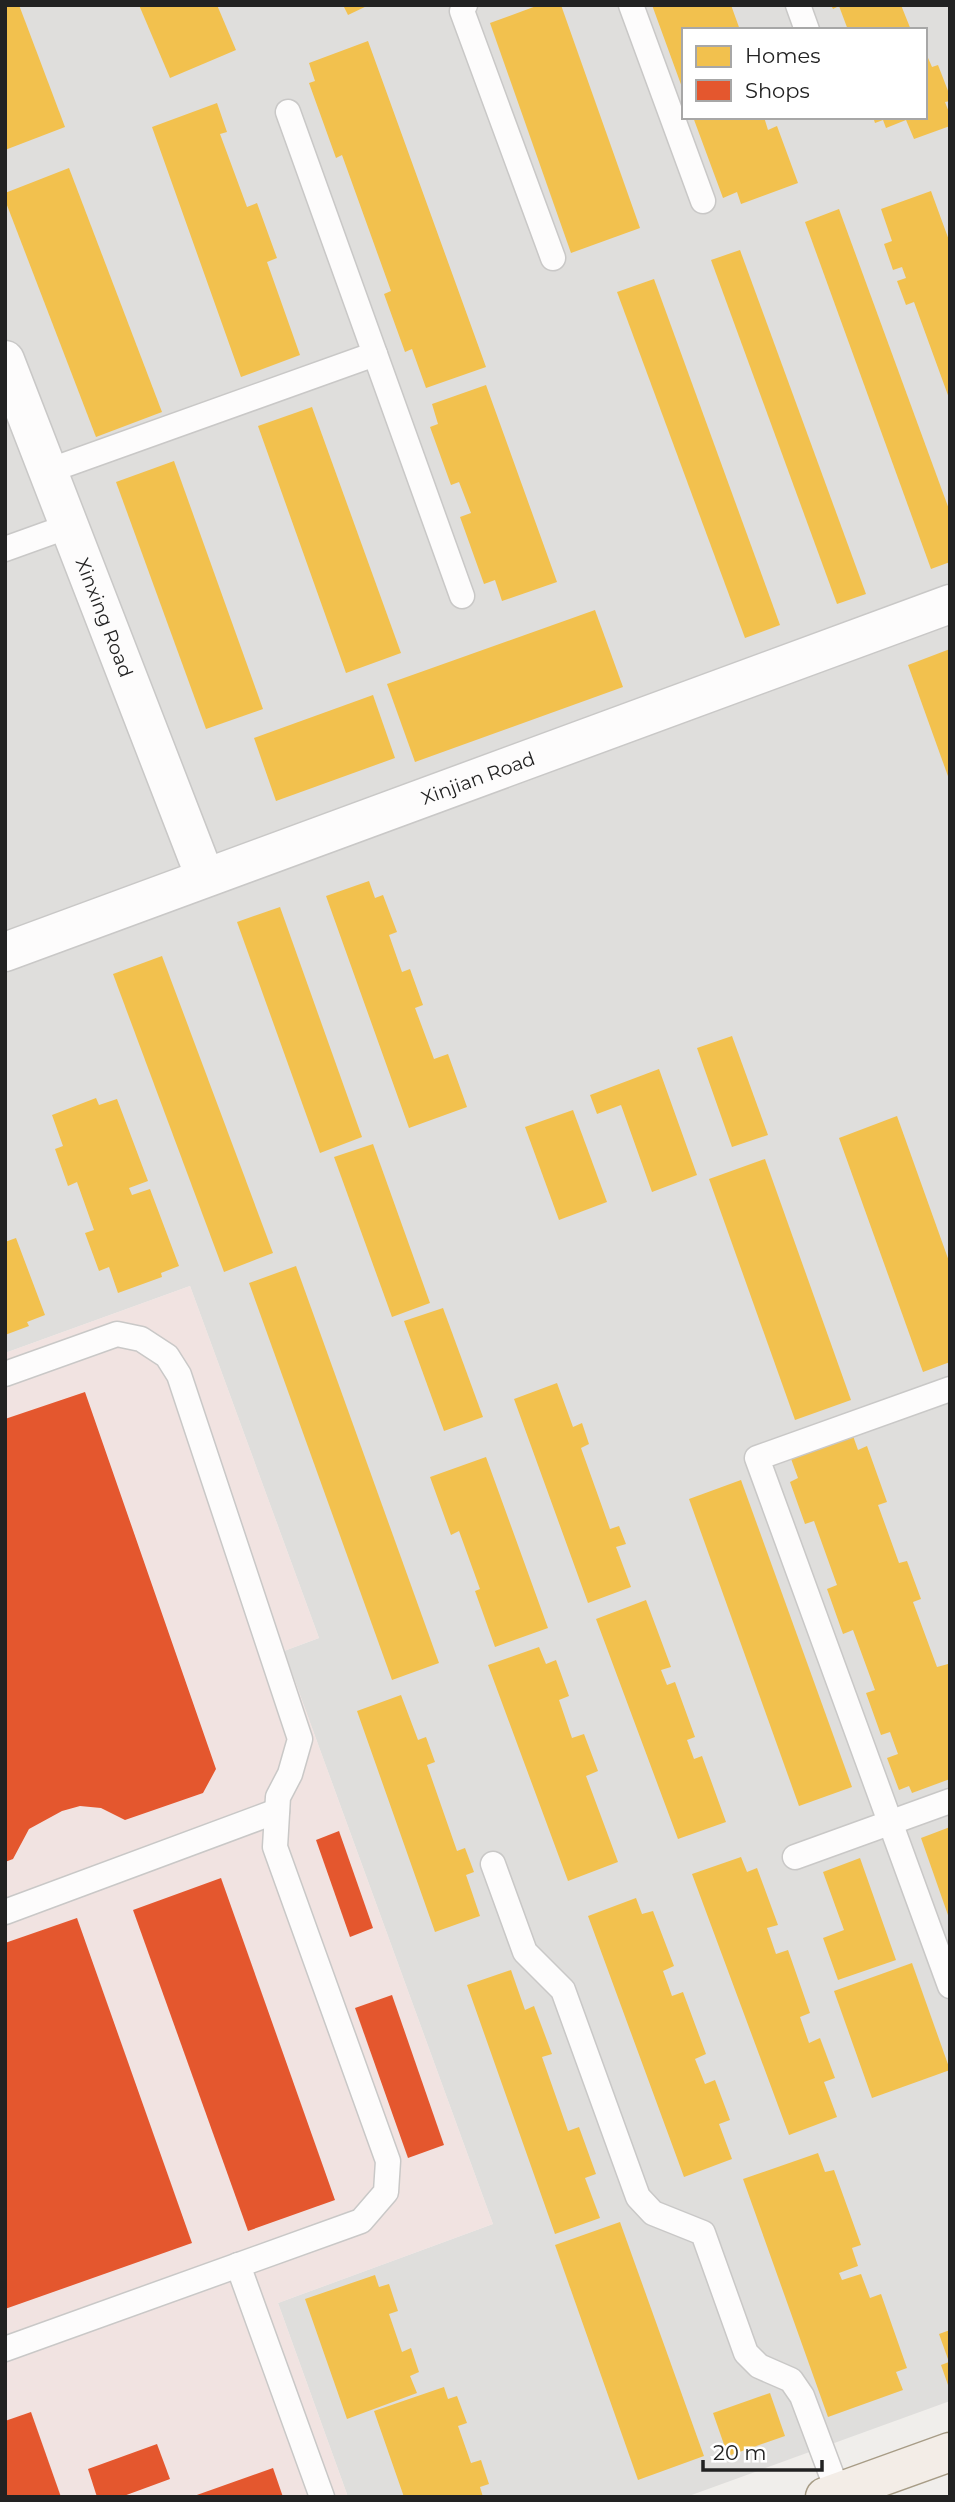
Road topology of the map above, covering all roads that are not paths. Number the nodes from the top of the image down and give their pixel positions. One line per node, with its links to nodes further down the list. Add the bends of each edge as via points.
1 (465, 5): 7 (lane, via 463,11)
2 (631, 5): 6 (lane)
3 (798, 5): 4 (lane)
4 (806, 28)
5 (288, 112): 8 (lane)
6 (703, 201)
7 (553, 258)
8 (375, 354): 10 (lane); 13 (lane)
9 (5, 360): 10 (street, Xinxing Road)
10 (48, 471): 11 (street, Xinxing Road)
11 (69, 526): 12 (lane); 15 (street, Xinxing Road)
12 (5, 549)
13 (462, 596)
14 (950, 604): 15 (street, Xinjian Road)
15 (205, 877): 16 (street, Xinjian Road)
16 (5, 952)
17 (5, 1374): 20 (lane, via 117,1334 141,1339 167,1356 179,1375 300,1739)
18 (950, 1390): 21 (lane, via 757,1458)
19 (950, 1801): 21 (lane)
20 (277, 1811): 24 (lane); 26 (lane, via 275,1847 388,2161 386,2192 361,2221)
21 (890, 1822): 22 (lane); 25 (lane)
22 (795, 1857)
23 (493, 1864): 29 (lane, via 525,1952 563,1990 638,2197 653,2213 703,2232 746,2353 759,2366 791,2380 802,2396)
24 (5, 1912)
25 (950, 1986)
26 (238, 2265): 27 (lane); 30 (lane)
27 (5, 2349)
28 (950, 2452): 29 (main road)
29 (831, 2494)
30 (322, 2497)

